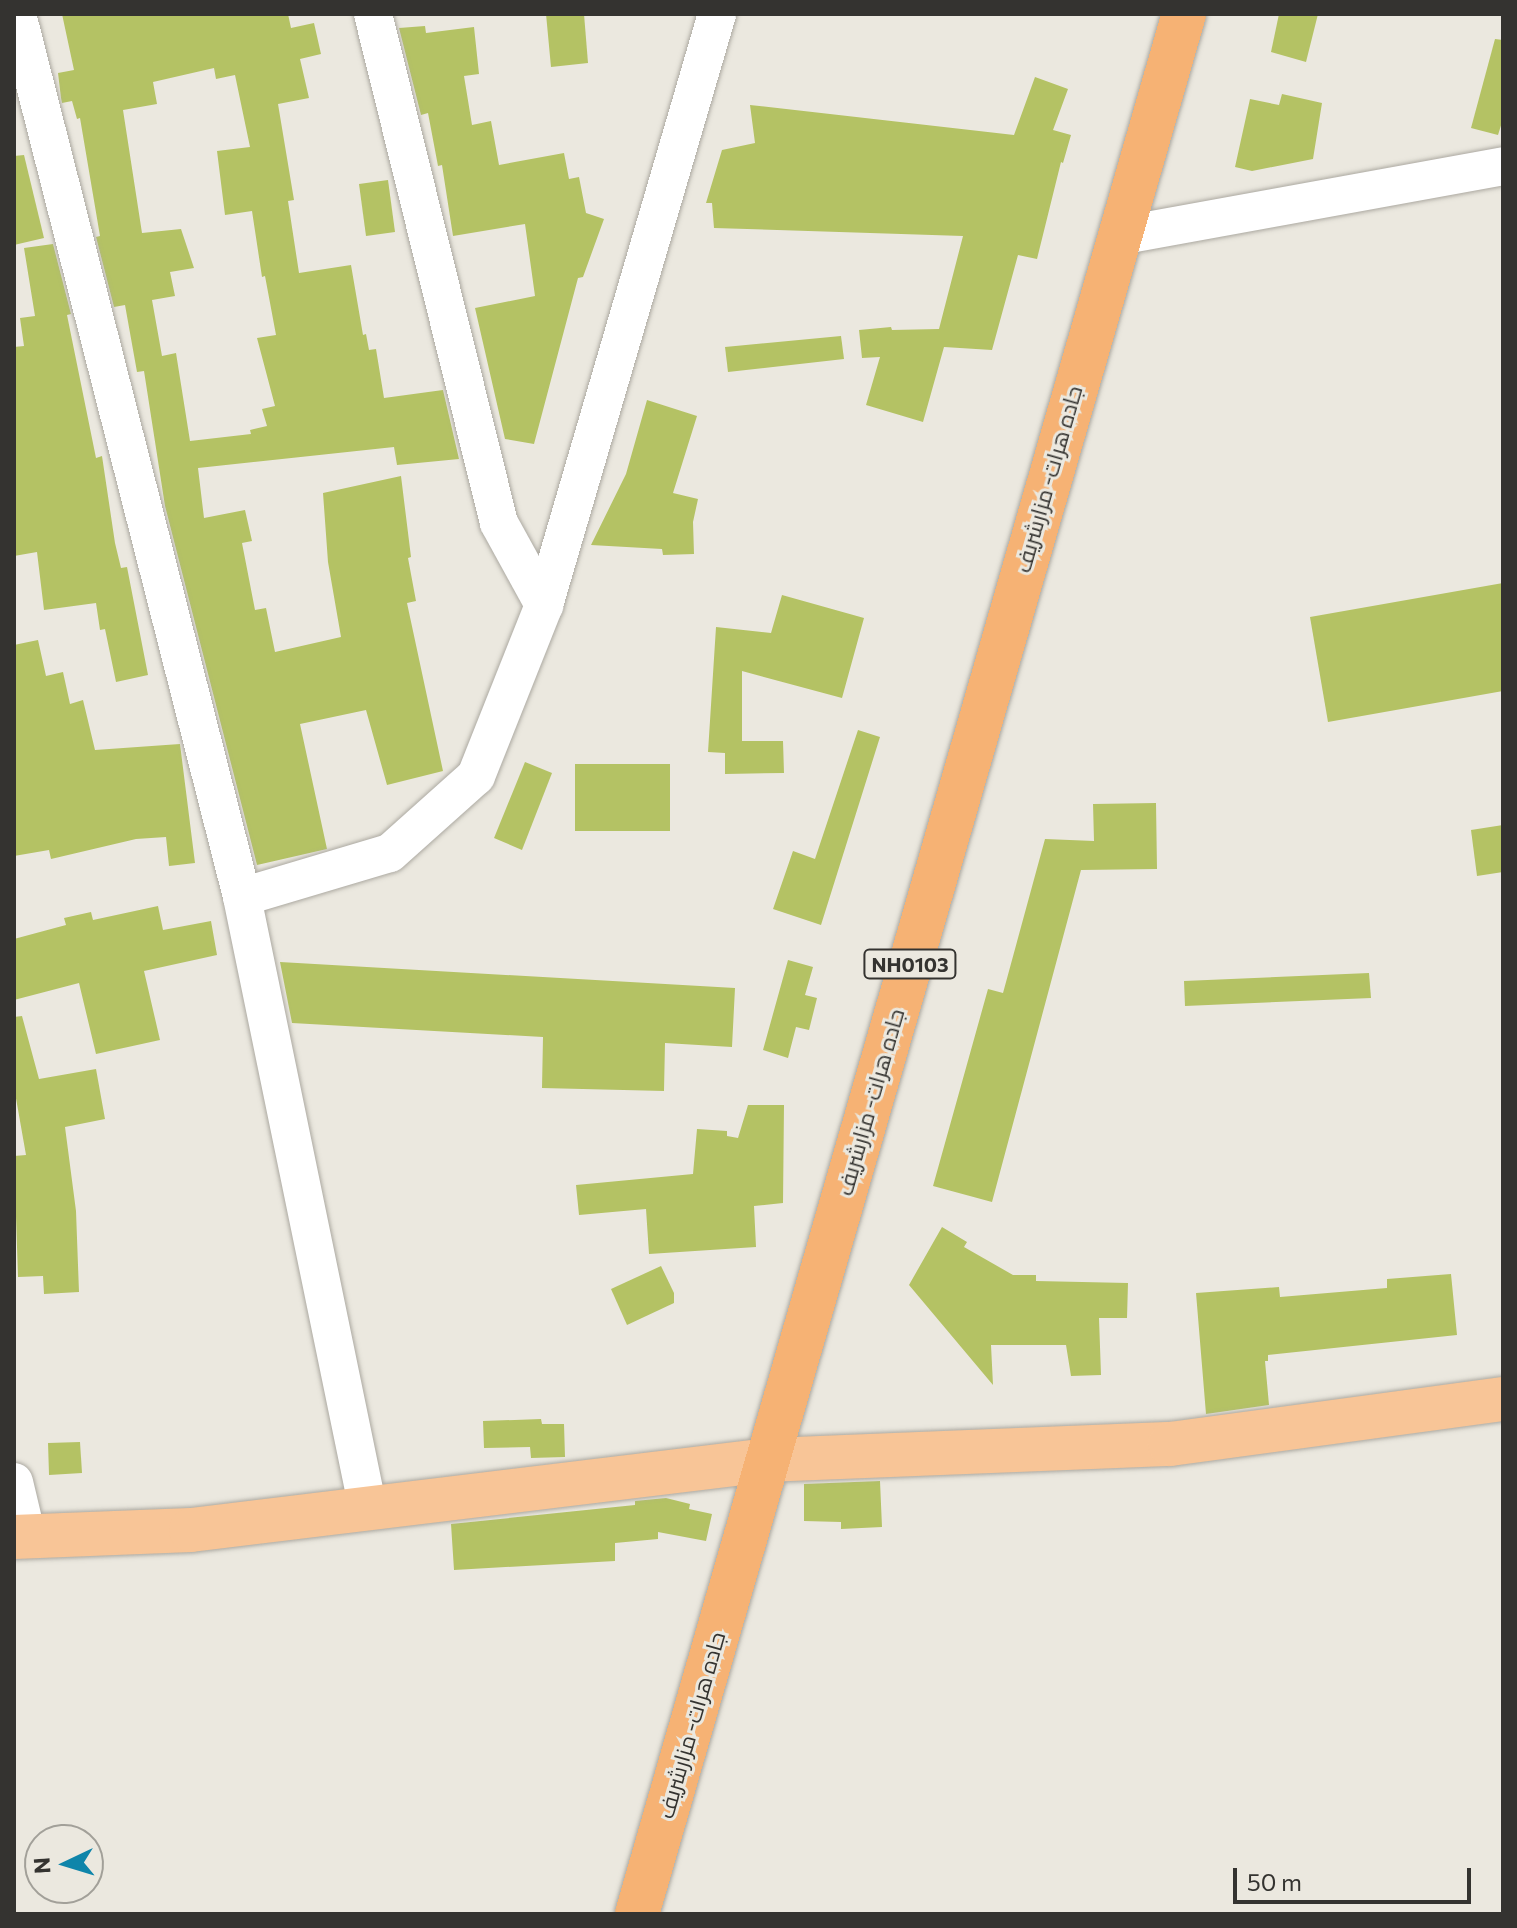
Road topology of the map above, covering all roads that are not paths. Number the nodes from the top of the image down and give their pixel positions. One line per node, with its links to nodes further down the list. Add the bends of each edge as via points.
1 (17, 14): 8 (street)
2 (373, 14): 7 (street, via 499,523)
3 (717, 14): 7 (street)
4 (1184, 14): 6 (highway, جاده هرات- مزارشریف / NH0103)
5 (1503, 166): 6 (street)
6 (1119, 236): 10 (highway, جاده هرات- مزارشریف / NH0103)
7 (544, 605): 8 (street, via 476,776 390,853)
8 (242, 897): 12 (street)
9 (1503, 1399): 10 (main road, via 1170,1444)
10 (768, 1460): 12 (main road); 14 (highway, جاده هرات- مزارشریف / NH0103)
11 (14, 1482): 13 (street)
12 (368, 1509): 13 (main road, via 191,1530)
13 (20, 1537)
14 (637, 1914)

